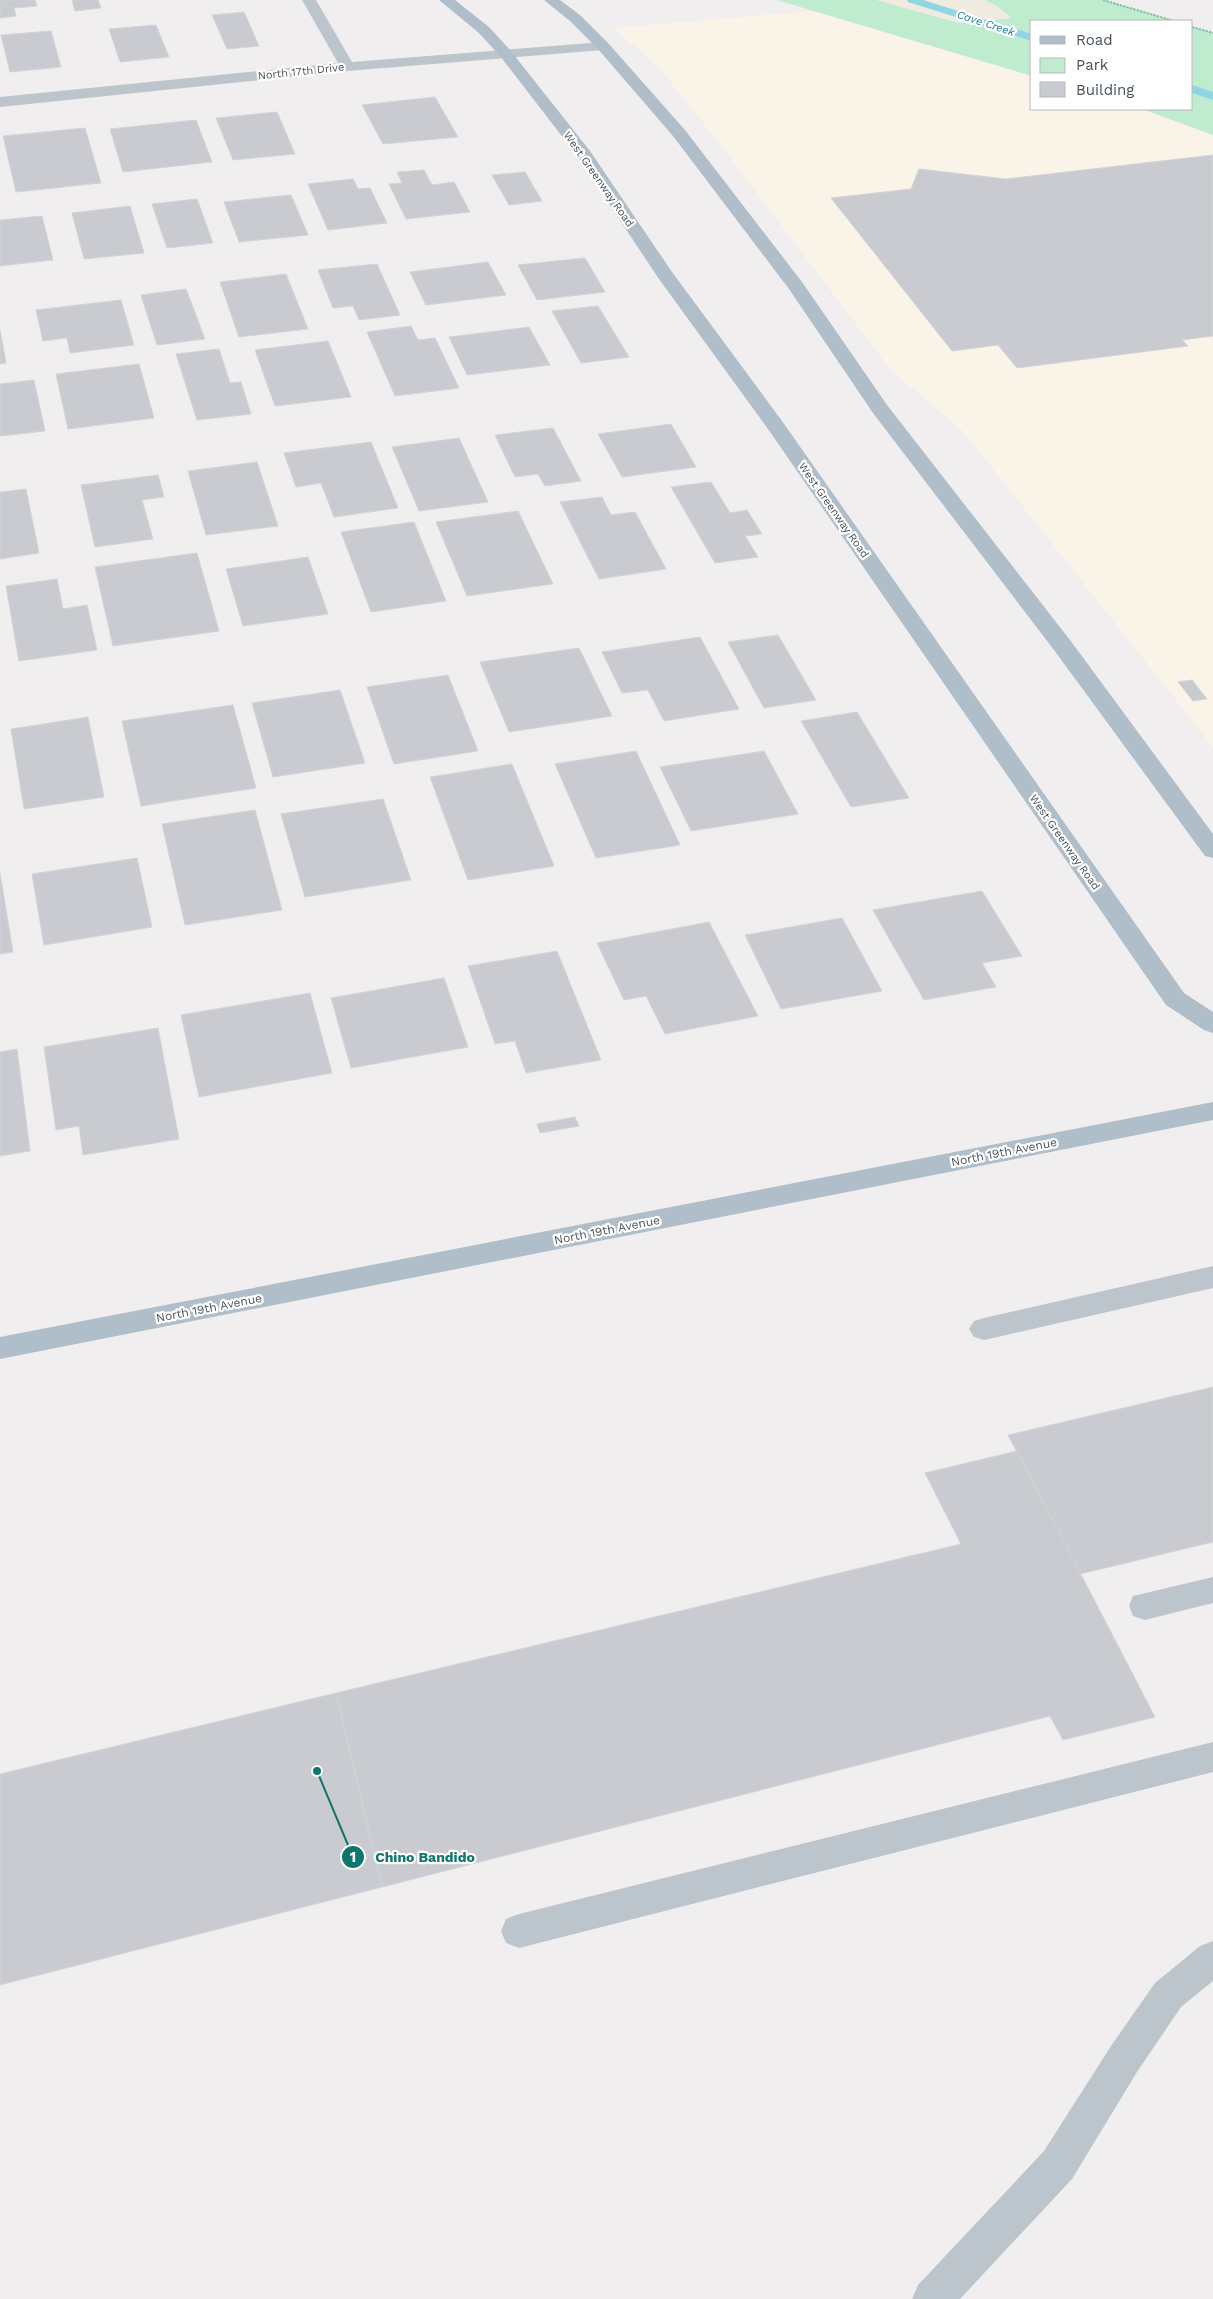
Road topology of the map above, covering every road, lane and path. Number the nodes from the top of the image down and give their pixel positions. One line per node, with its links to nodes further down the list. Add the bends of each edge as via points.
1 (309, 0): 10 (street)
2 (446, 0): 9 (main road, West Greenway Road, via 484,30)
3 (551, 0): 8 (main road)
4 (1102, 0): 5 (path)
5 (1171, 20)
6 (1193, 27): 7 (path)
7 (1213, 33)
8 (603, 46): 9 (street, North 17th Drive); 12 (main road, via 679,133 796,286 880,409 1068,653)
9 (505, 53): 10 (street, North 17th Drive); 13 (main road, West Greenway Road, via 584,154 665,275 775,425 1175,999)
10 (347, 67): 11 (street, North 17th Drive)
11 (0, 102)
12 (1213, 851)
13 (1213, 1024)
14 (1213, 1111): 17 (main road, North 19th Avenue)
15 (1213, 1276): 16 (street)
16 (984, 1329)
17 (0, 1348)
18 (1213, 1590): 19 (street)
19 (1145, 1606)
20 (1213, 1757): 21 (street)
21 (518, 1931)
22 (1213, 1958): 23 (street, via 1168,1995 1058,2166)
23 (932, 2299)

